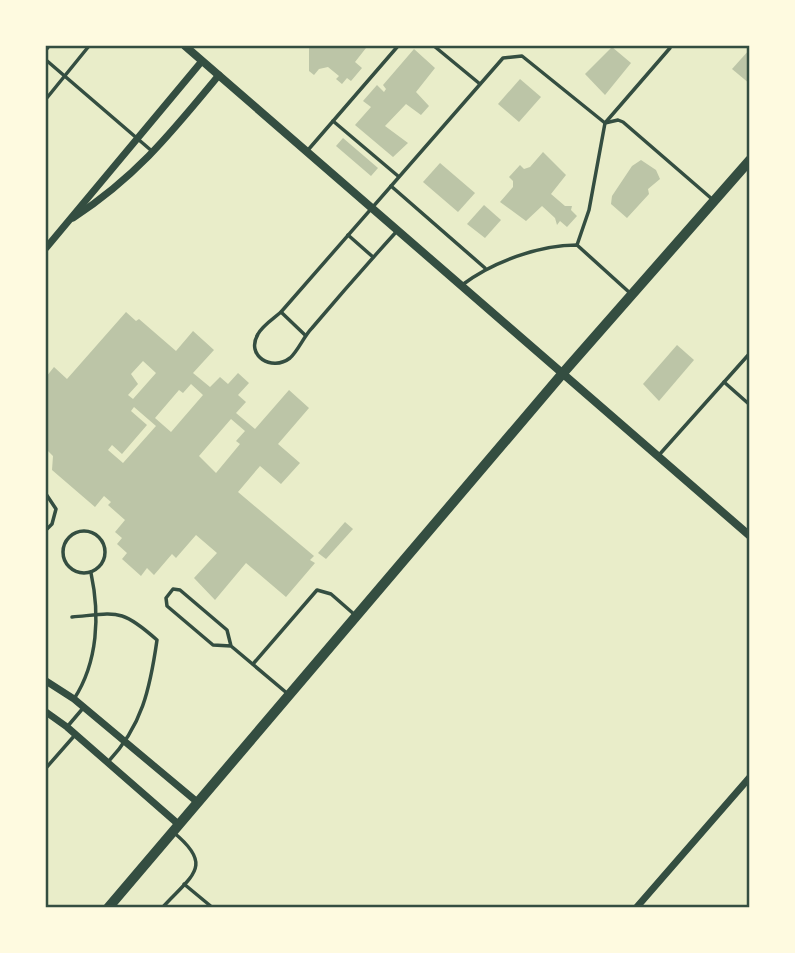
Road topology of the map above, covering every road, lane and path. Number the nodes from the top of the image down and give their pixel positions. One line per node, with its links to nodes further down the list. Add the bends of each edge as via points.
1 (89, 46): 11 (lane)
2 (185, 46): 9 (street)
3 (398, 46): 14 (lane)
4 (434, 46): 12 (lane)
5 (703, 46): 6 (lane)
6 (715, 46)
7 (670, 48): 15 (lane)
8 (46, 60): 11 (lane)
9 (202, 61): 10 (street); 16 (street)
10 (219, 75): 17 (street); 18 (street)
11 (64, 76): 13 (lane); 16 (lane)
12 (480, 84): 15 (lane, via 503,58 522,56); 20 (lane)
13 (46, 99)
14 (333, 121): 18 (lane); 20 (lane)
15 (605, 123): 22 (lane, via 623,122); 27 (lane, via 586,223)
16 (135, 138): 17 (lane); 24 (street)
17 (154, 152): 24 (street, via 119,186)
18 (306, 152): 23 (street)
19 (750, 160): 22 (main road)
20 (398, 177): 21 (lane)
21 (391, 186): 23 (lane); 30 (lane)
22 (714, 201): 32 (main road)
23 (371, 208): 25 (street); 26 (lane)
24 (69, 220): 28 (street)
25 (397, 231): 29 (lane); 31 (street)
26 (348, 235): 29 (lane); 33 (lane)
27 (577, 245): 30 (lane, via 561,245); 32 (lane)
28 (46, 248)
29 (373, 257): 34 (lane)
30 (485, 268): 31 (lane)
31 (462, 285): 36 (street)
32 (632, 295): 36 (main road)
33 (281, 312): 34 (lane); 34 (lane, via 258,333 254,343 262,362 277,364 290,358)
34 (305, 335)
35 (750, 353): 37 (lane)
36 (563, 373): 39 (street); 45 (main road)
37 (724, 382): 38 (lane); 39 (lane)
38 (750, 405)
39 (658, 457): 42 (street)
40 (46, 494): 41 (lane, via 56,509)
41 (46, 530)
42 (750, 536)
43 (91, 572): 43 (lane, via 77,573 66,564 65,543 75,533 88,532 103,544 104,558); 44 (lane)
44 (97, 615): 46 (lane); 51 (lane, via 91,663); 56 (lane, via 131,617 157,640 140,720)
45 (356, 615): 48 (lane, via 325,590 317,590); 50 (main road)
46 (72, 617)
47 (231, 646): 47 (lane, via 227,631 180,590 166,598 167,606 213,645); 48 (lane)
48 (253, 664): 50 (lane)
49 (46, 681): 51 (street)
50 (288, 694): 60 (main road)
51 (74, 699): 52 (street)
52 (84, 707): 54 (lane); 56 (street)
53 (46, 712): 54 (street)
54 (67, 727): 55 (street)
55 (75, 735): 57 (street); 58 (lane)
56 (126, 742): 57 (lane); 60 (street)
57 (106, 764): 61 (street)
58 (46, 768)
59 (750, 777): 66 (street)
60 (197, 801): 61 (main road)
61 (174, 827): 62 (lane, via 195,852 194,872); 63 (main road)
62 (184, 884): 64 (lane); 65 (lane)
63 (108, 908)
64 (162, 908)
65 (213, 908)
66 (636, 908)

